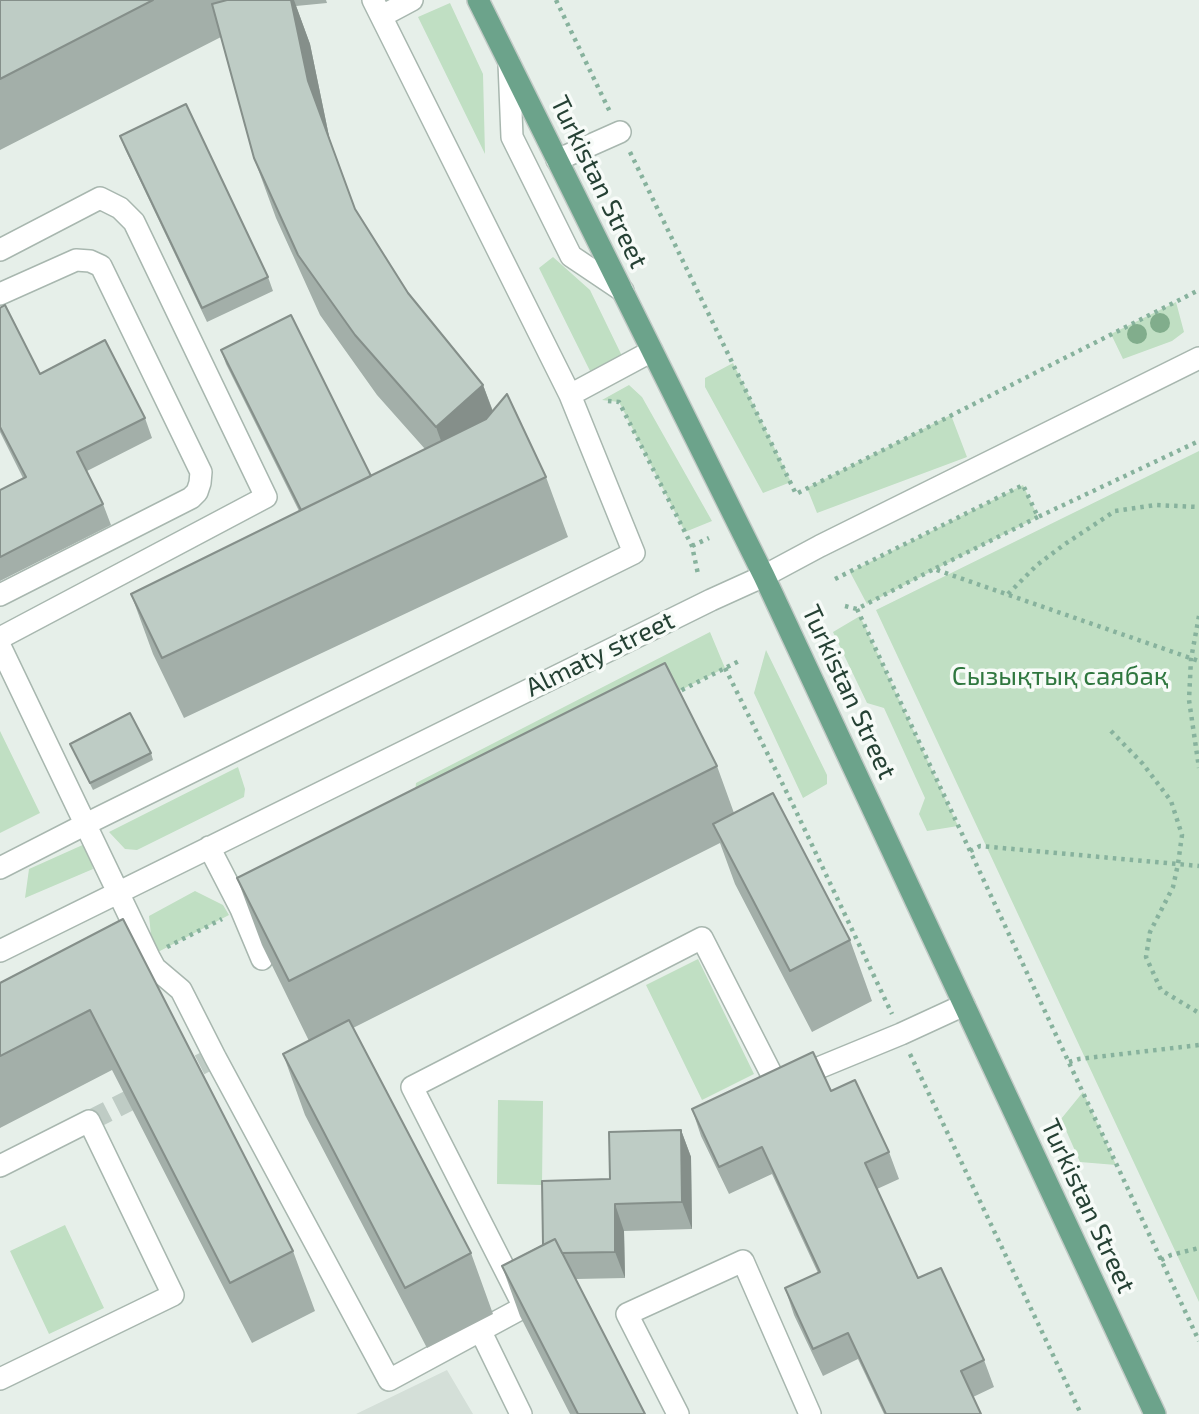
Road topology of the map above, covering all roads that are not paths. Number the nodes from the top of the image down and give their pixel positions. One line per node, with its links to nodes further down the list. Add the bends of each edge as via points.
1 (412, 0): 3 (street)
2 (478, 0): 4 (main road, Turkistan Street)
3 (377, 8): 12 (street)
4 (509, 63): 6 (main road, Turkistan Street); 8 (street, via 512,137 565,244 571,256)
5 (620, 132): 6 (street)
6 (557, 159): 8 (main road, Turkistan Street)
7 (0, 250): 15 (street, via 100,198 120,208 134,222 266,497)
8 (623, 291): 10 (main road, Turkistan Street)
9 (0, 294): 14 (street, via 76,260 101,266 201,472 191,498)
10 (652, 351): 12 (street); 13 (main road, Turkistan Street)
11 (1199, 358): 13 (street, Almaty street)
12 (577, 391): 17 (street, via 634,553)
13 (764, 576): 18 (street, Almaty street); 23 (main road, Turkistan Street)
14 (0, 596)
15 (0, 638)
16 (0, 646): 17 (street)
17 (86, 824): 19 (street); 20 (street)
18 (209, 848): 20 (street, Almaty street); 22 (street)
19 (0, 868)
20 (118, 892): 21 (street, Almaty street); 25 (street, via 143,960 181,990 389,1380)
21 (0, 951)
22 (262, 959)
23 (964, 1005): 25 (street, via 777,1085 702,938 412,1087 524,1307); 30 (main road, Turkistan Street)
24 (0, 1166): 26 (street, via 89,1121 173,1295)
25 (480, 1330): 27 (street)
26 (0, 1379)
27 (521, 1414)
28 (678, 1414): 29 (street, via 627,1314 743,1261)
29 (810, 1414)
30 (1155, 1414)

